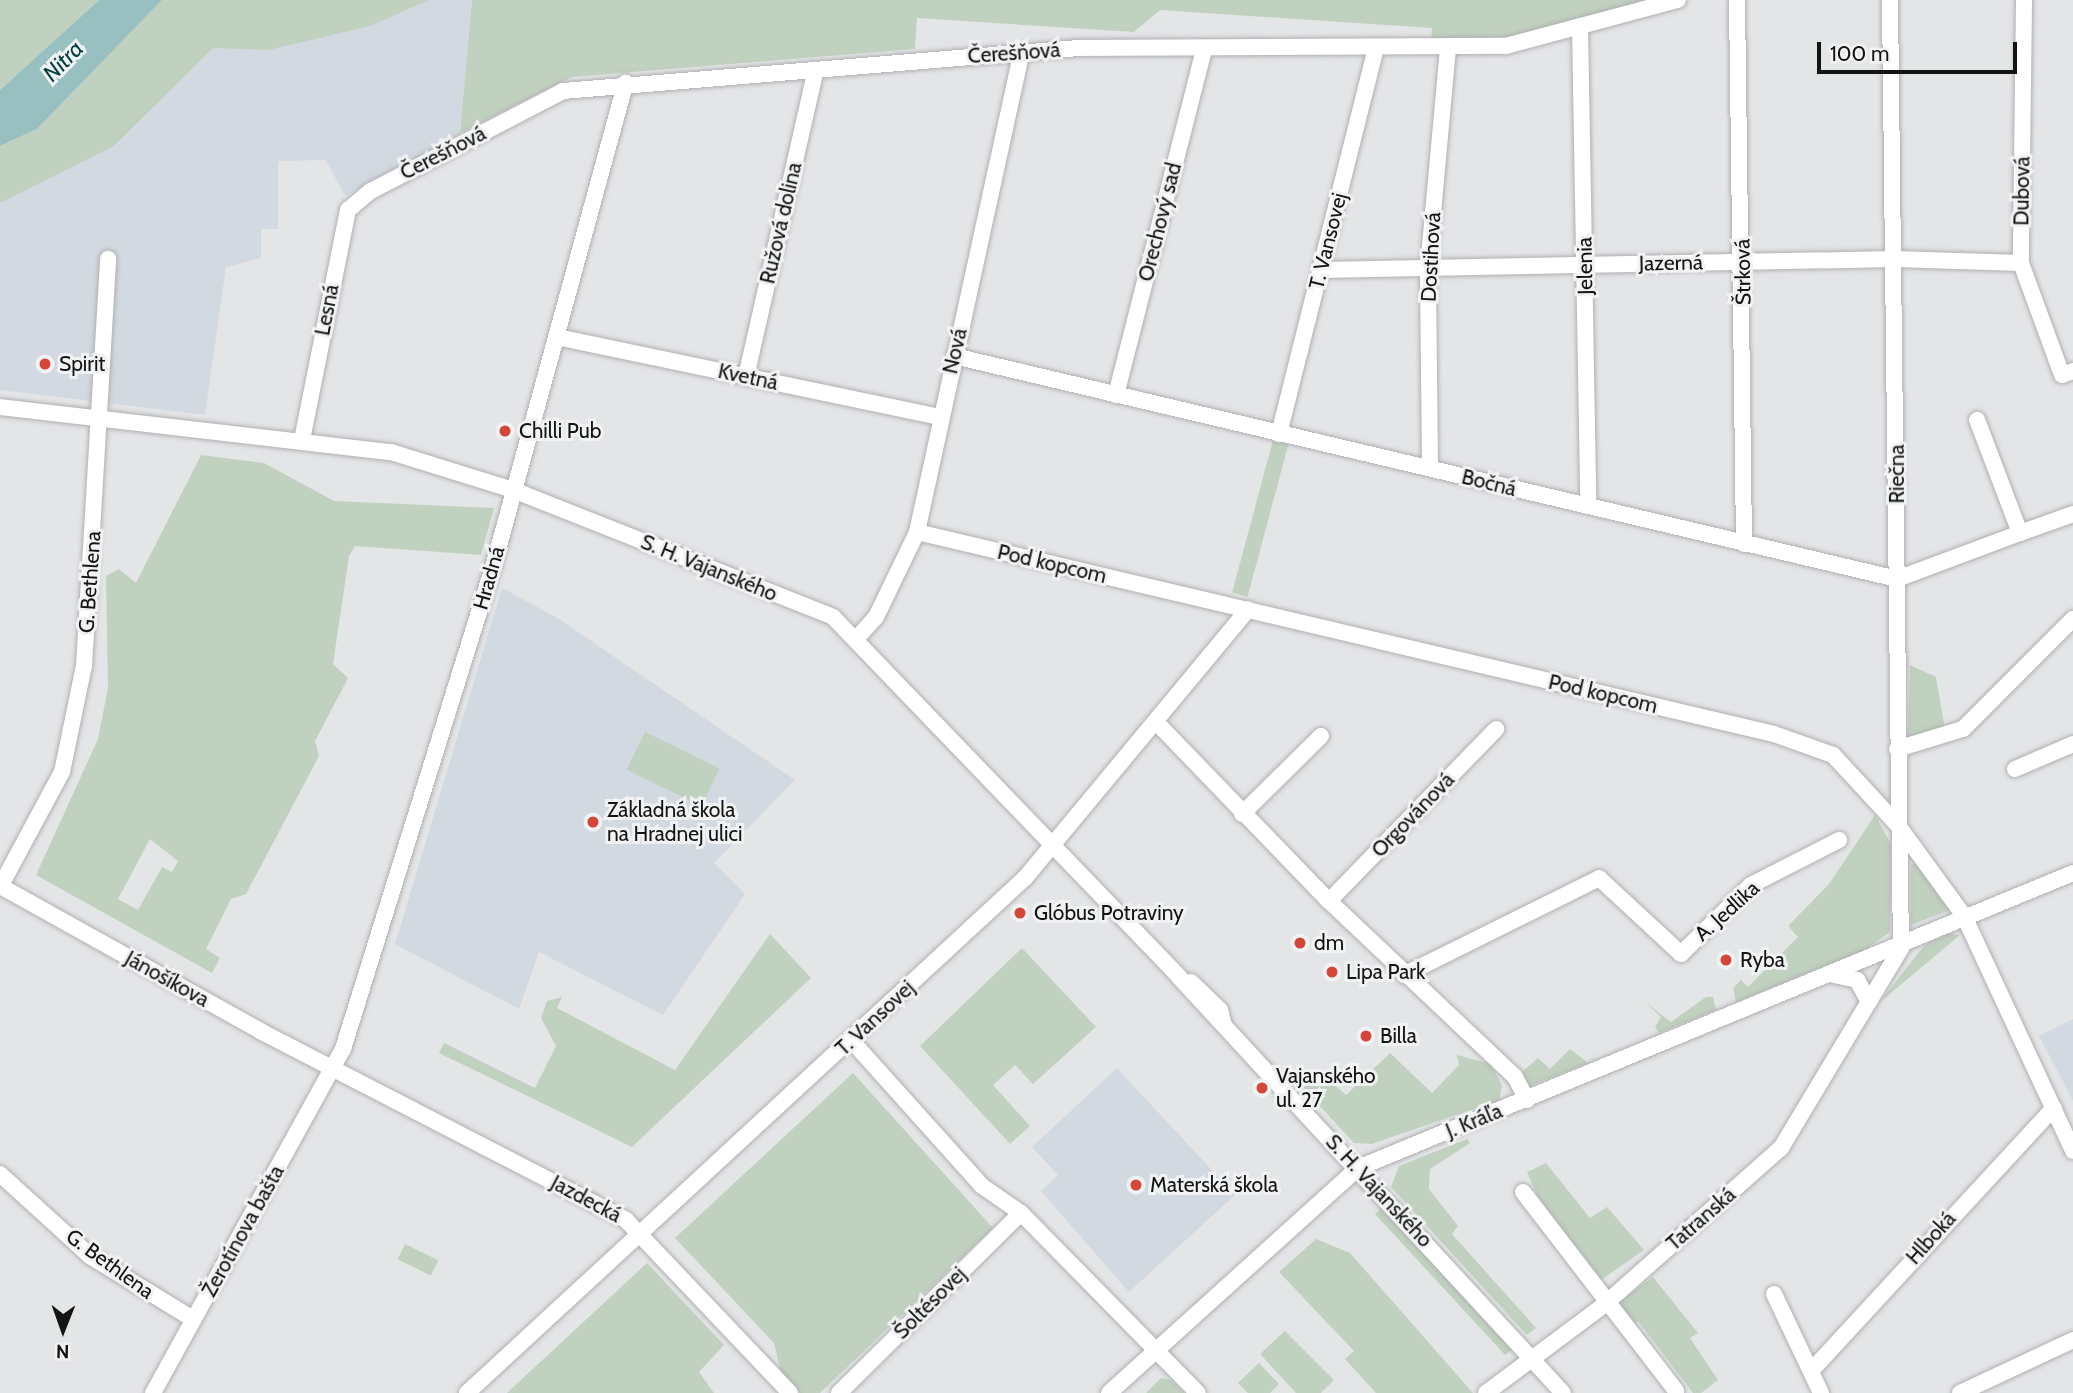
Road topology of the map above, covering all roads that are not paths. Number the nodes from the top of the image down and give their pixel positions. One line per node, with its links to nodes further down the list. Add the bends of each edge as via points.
1 (1678, 0): 5 (street, Čerešňová)
2 (1737, 0): 15 (street, Štrková)
3 (1890, 0): 14 (street, Riečna)
4 (2024, 0): 16 (street, Dubová)
5 (1580, 26): 6 (street, Čerešňová, via 1506,46); 17 (street, Jelenia)
6 (1448, 47): 7 (street, Čerešňová); 18 (street, Dostihová)
7 (1376, 48): 8 (street, Čerešňová); 19 (street, T. Vansovej)
8 (1204, 49): 9 (street, Čerešňová); 24 (street, Orechový sad)
9 (1022, 52): 10 (street, Čerešňová); 21 (street, Nová)
10 (816, 70): 11 (street, Čerešňová); 23 (street, Ružová dolina)
11 (626, 83): 12 (street, Čerešňová, via 563,92); 20 (street, Hradná)
12 (371, 191): 30 (street, Lesná, via 344,218)
13 (108, 259): 27 (street, G. Bethlena)
14 (1895, 259): 15 (street, Jazerná); 16 (street, Jazerná); 38 (street, Riečna)
15 (1743, 262): 17 (street, Jazerná); 37 (street, Štrková)
16 (2021, 263): 22 (street, Dubová)
17 (1585, 265): 18 (street, Jazerná); 33 (street, Jelenia)
18 (1428, 268): 19 (street, Jazerná); 31 (street, Dostihová)
19 (1321, 270): 29 (street, T. Vansovej)
20 (557, 337): 23 (street, Kvetná); 32 (street, Hradná)
21 (954, 356): 24 (street, Bočná); 26 (street, Nová)
22 (2068, 373)
23 (746, 377): 26 (street, Kvetná)
24 (1116, 395): 29 (street, Bočná)
25 (0, 407): 27 (street, S. H. Vajanského)
26 (940, 417): 35 (street, Nová)
27 (99, 419): 30 (street, S. H. Vajanského); 53 (street, G. Bethlena, via 84,666 62,772)
28 (1978, 421): 36 (street)
29 (1279, 434): 31 (street, Bočná)
30 (302, 440): 32 (street, S. H. Vajanského, via 391,452)
31 (1430, 468): 33 (street, Bočná)
32 (513, 489): 41 (street, S. H. Vajanského, via 833,617); 61 (street, Hradná)
33 (1588, 506): 37 (street, Bočná)
34 (2073, 514): 36 (street)
35 (917, 532): 39 (street, Pod kopcom); 41 (street, Nová, via 876,617)
36 (2020, 533): 38 (street)
37 (1744, 544): 38 (street, Bočná)
38 (1897, 579): 46 (street, Riečna)
39 (1248, 609): 42 (street, T. Vansovej); 49 (street, Pod kopcom, via 1774,734 1833,755)
40 (2073, 619): 46 (street, via 1963,729)
41 (857, 638): 51 (street, S. H. Vajanského)
42 (1156, 722): 48 (street); 51 (street, T. Vansovej)
43 (1496, 729): 54 (street, Orgovánová)
44 (1321, 736): 48 (street)
45 (2073, 744): 47 (street)
46 (1897, 749): 49 (street, Riečna)
47 (2015, 769)
48 (1241, 814): 54 (street)
49 (1898, 824): 55 (street, Pod kopcom); 56 (street, Riečna)
50 (1839, 840): 57 (street, A. Jedlika, via 1751,885 1681,954 1599,878)
51 (1056, 846): 60 (street, T. Vansovej); 65 (street, S. H. Vajanského)
52 (2073, 873): 55 (street)
53 (0, 887): 61 (street, Jánošíkova)
54 (1329, 901): 57 (street)
55 (1964, 916): 56 (street); 63 (street, Pod kopcom)
56 (1901, 947): 58 (street, J. Kráľa); 59 (street, Tatranská)
57 (1405, 975): 62 (street, via 1515,1077)
58 (1833, 975): 59 (street, via 1857,980); 62 (street, J. Kráľa)
59 (1869, 1002): 71 (street, Tatranská, via 1781,1148)
60 (851, 1040): 68 (street, via 982,1186); 69 (street, T. Vansovej)
61 (335, 1068): 69 (street, Jazdecká); 72 (street, Žerotínova bašta)
62 (1527, 1100): 65 (street, J. Kráľa)
63 (2053, 1108): 64 (street, Pod kopcom); 76 (street, Hlboká)
64 (2073, 1151)
65 (1357, 1168): 74 (street, J. Kráľa); 75 (street, S. H. Vajanského)
66 (0, 1174): 72 (street, G. Bethlena, via 90,1256)
67 (1522, 1192): 71 (street)
68 (1021, 1213): 74 (street); 81 (street, Šoltésovej)
69 (642, 1233): 79 (street, T. Vansovej); 80 (street, Jazdecká)
70 (1774, 1294): 76 (street)
71 (1604, 1305): 75 (street, Tatranská); 77 (street)
72 (193, 1319): 78 (street, Žerotínova bašta)
73 (2073, 1340): 87 (street)
74 (1157, 1349): 82 (street, J. Kráľa); 83 (street)
75 (1535, 1356): 84 (street, Tatranská); 85 (street, S. H. Vajanského)
76 (1811, 1371): 86 (street)
77 (1676, 1391)
78 (153, 1393)
79 (467, 1393)
80 (790, 1393)
81 (839, 1393)
82 (1109, 1393)
83 (1198, 1393)
84 (1486, 1393)
85 (1563, 1393)
86 (1822, 1393)
87 (1960, 1393)

